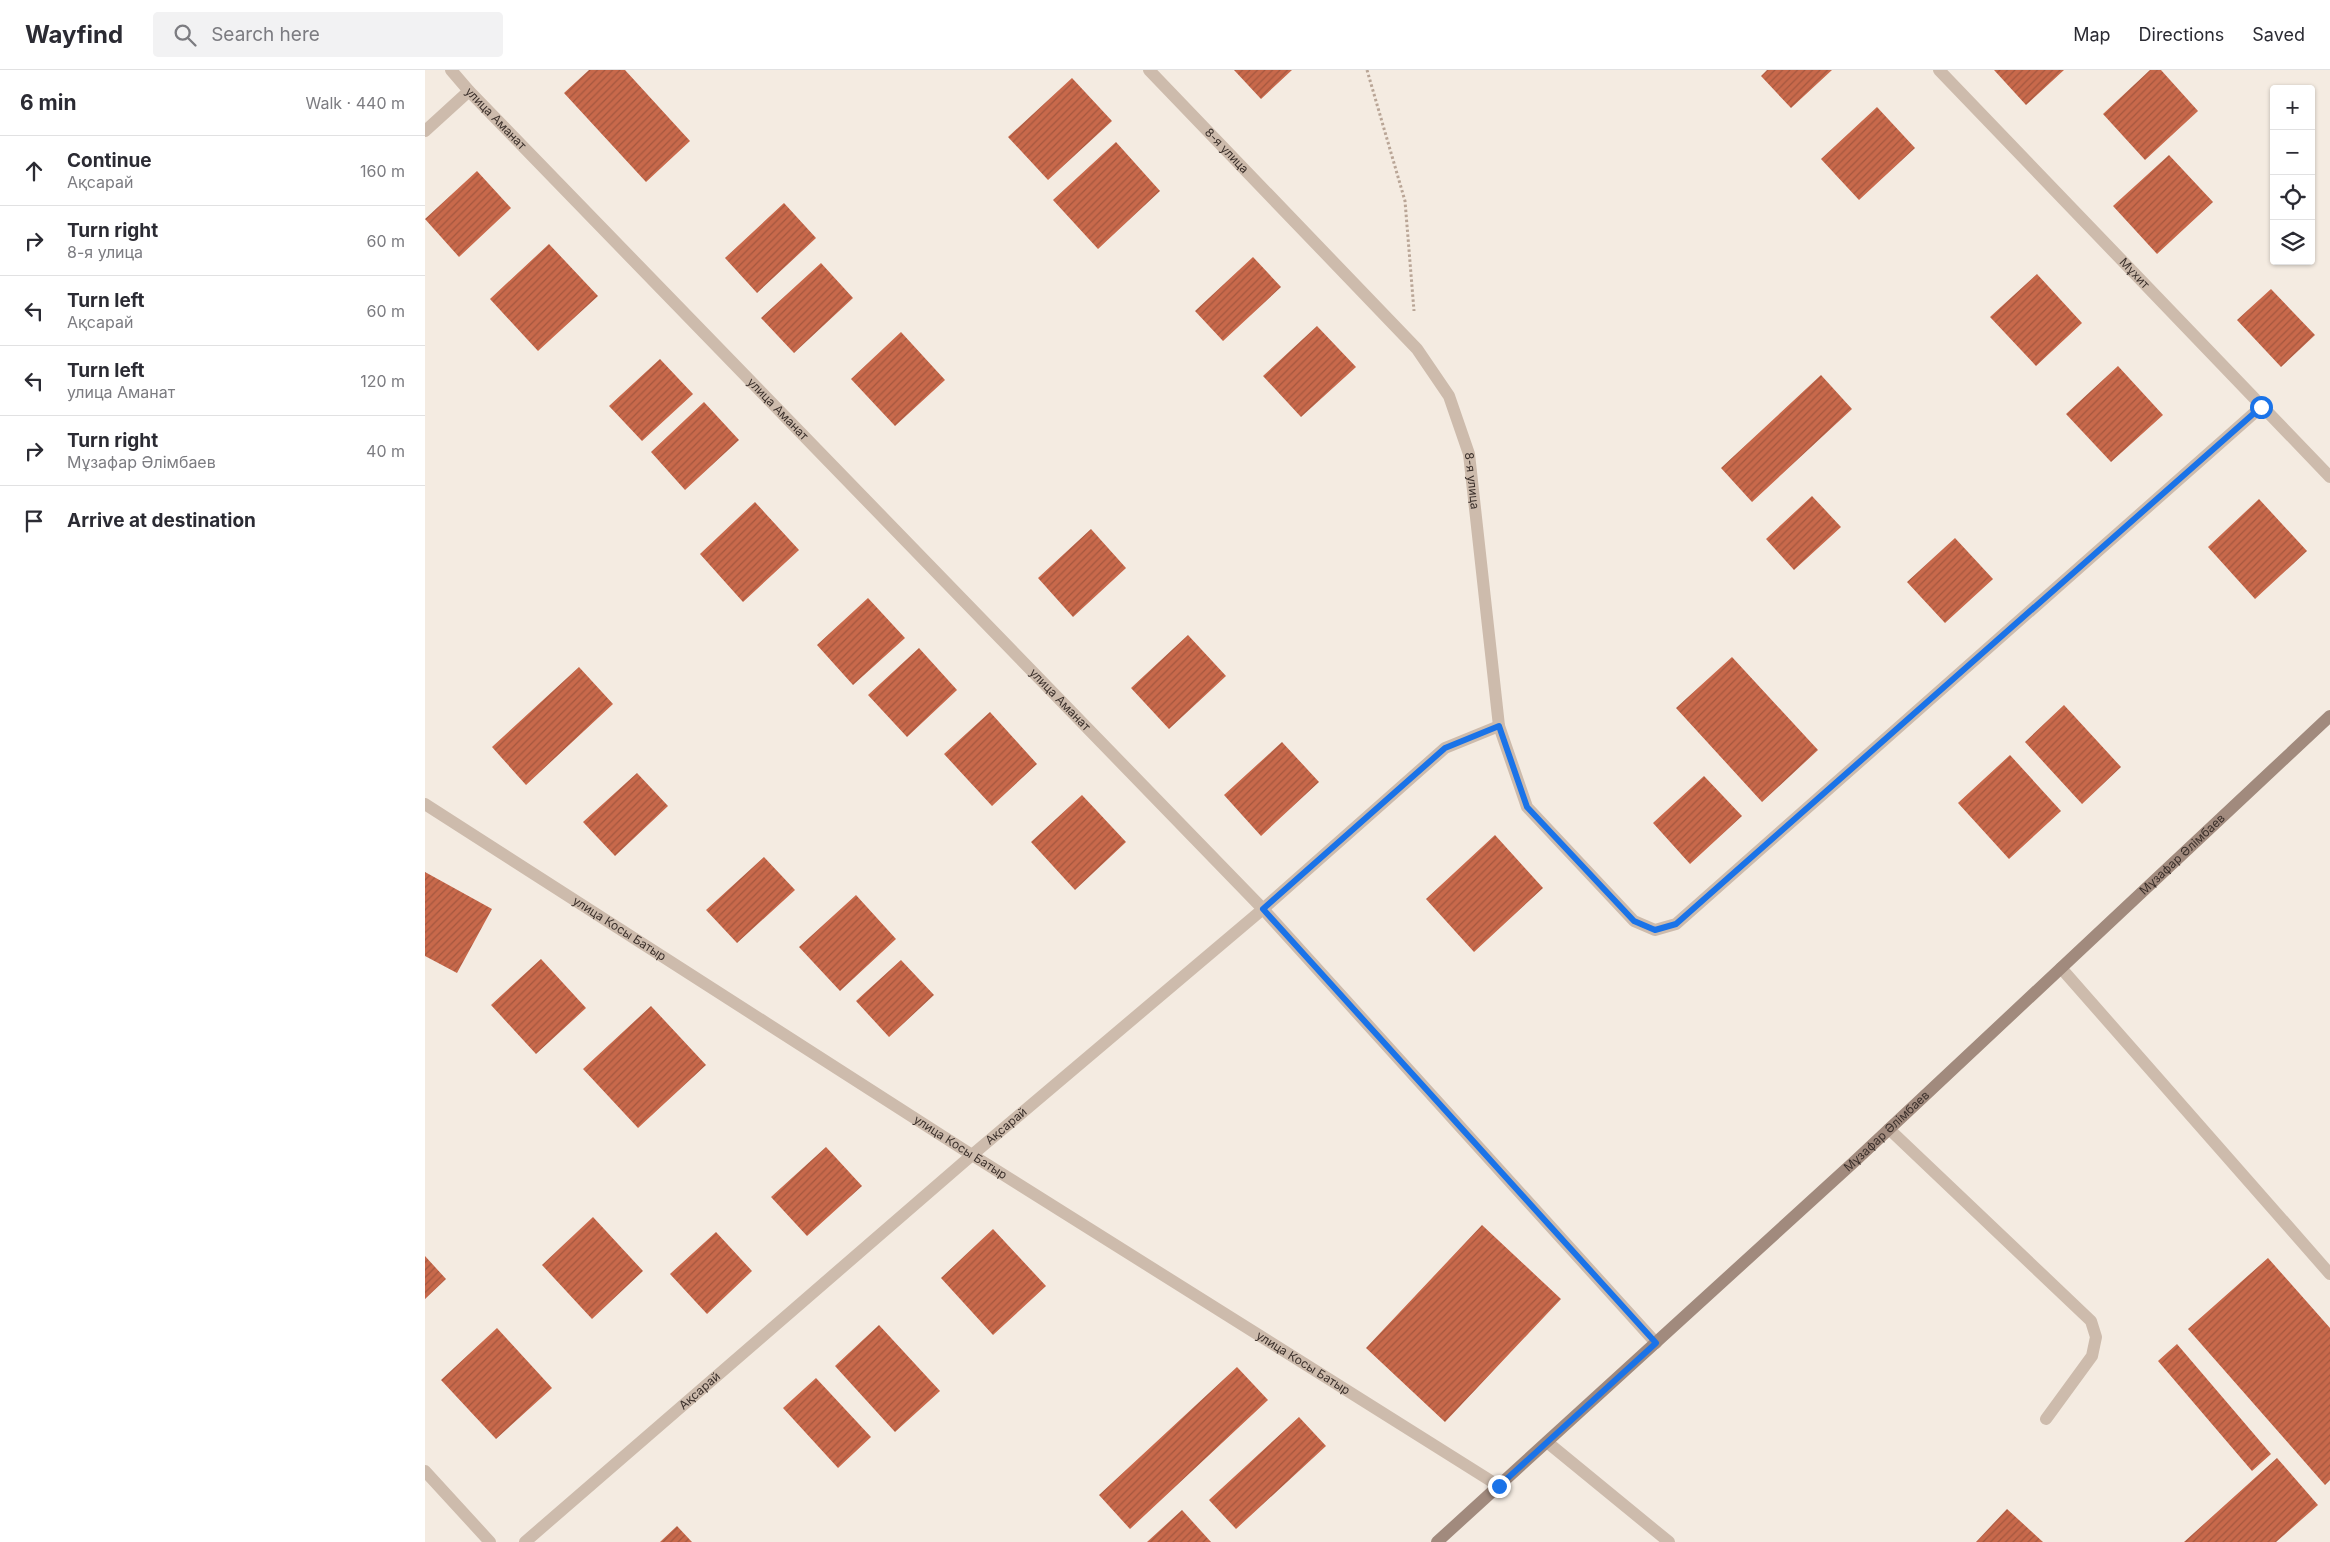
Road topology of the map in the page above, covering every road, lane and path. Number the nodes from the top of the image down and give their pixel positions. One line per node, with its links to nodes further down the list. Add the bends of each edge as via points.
1 (451, 70): 5 (street, улица Аманат)
2 (1149, 70): 7 (street, 8-я улица)
3 (1367, 70): 7 (path, via 1405,201)
4 (1939, 70): 8 (street, Мұхит)
5 (469, 91): 6 (street); 13 (street, улица Аманат)
6 (425, 131)
7 (1417, 348): 11 (street, 8-я улица, via 1449,396 1469,454)
8 (2261, 407): 9 (street, Мұхит); 11 (street, 8-я улица, via 1676,924 1655,930 1634,921 1527,807)
9 (2330, 477)
10 (2330, 716): 14 (street, Мұзафар Әлімбаев)
11 (1499, 726): 13 (street, Ақсарай, via 1445,748)
12 (425, 804): 16 (street, улица Косы Батыр)
13 (1263, 909): 16 (street, Ақсарай); 18 (street, улица Аманат)
14 (2061, 968): 15 (street, Мұзафар Әлімбаев); 17 (street)
15 (1889, 1129): 18 (street, Мұзафар Әлімбаев); 19 (street, via 2091,1322 2096,1338 2092,1356)
16 (972, 1154): 22 (street, улица Косы Батыр); 24 (street, Ақсарай)
17 (2330, 1274)
18 (1656, 1343): 20 (street, Мұзафар Әлімбаев)
19 (2046, 1419)
20 (1547, 1442): 22 (street, Мұзафар Әлімбаев); 26 (street)
21 (425, 1471): 23 (street)
22 (1499, 1486): 25 (street, Мұзафар Әлімбаев)
23 (490, 1542)
24 (525, 1542)
25 (1437, 1542)
26 (1669, 1542)

